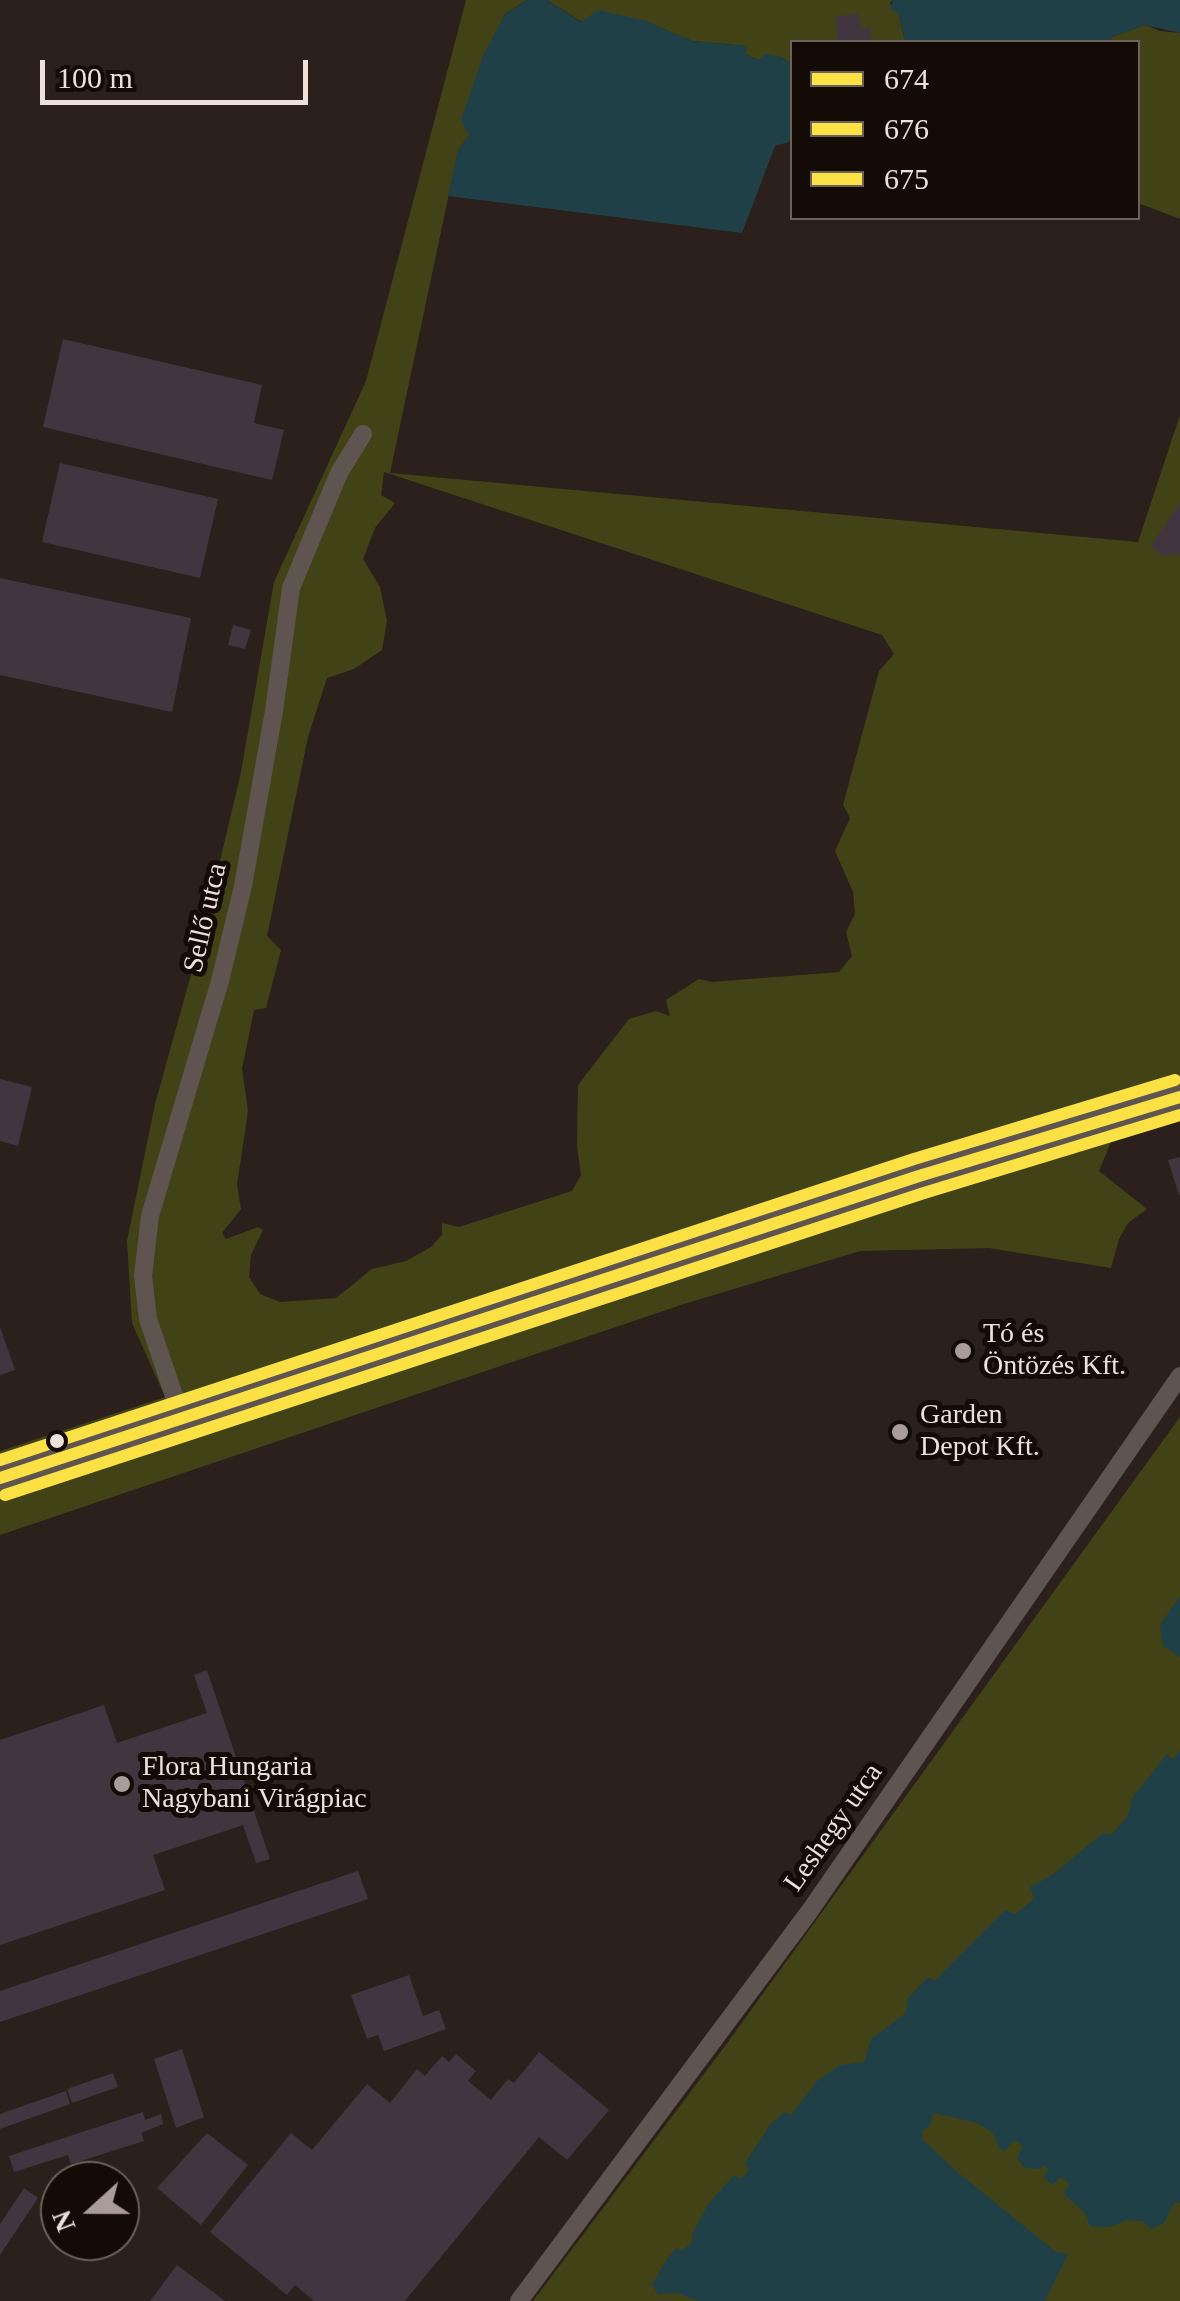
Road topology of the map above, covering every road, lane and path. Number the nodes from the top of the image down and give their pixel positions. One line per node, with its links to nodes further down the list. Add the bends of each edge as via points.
1 (363, 434): 4 (street, Sellő utca, via 290,588 243,886 150,1216 143,1276 148,1319)
2 (1180, 1097): 4 (street, via 918,1176)
3 (1180, 1376): 6 (street, Leshegy utca, via 809,1912)
4 (182, 1419): 5 (street)
5 (0, 1478)
6 (519, 2301)

